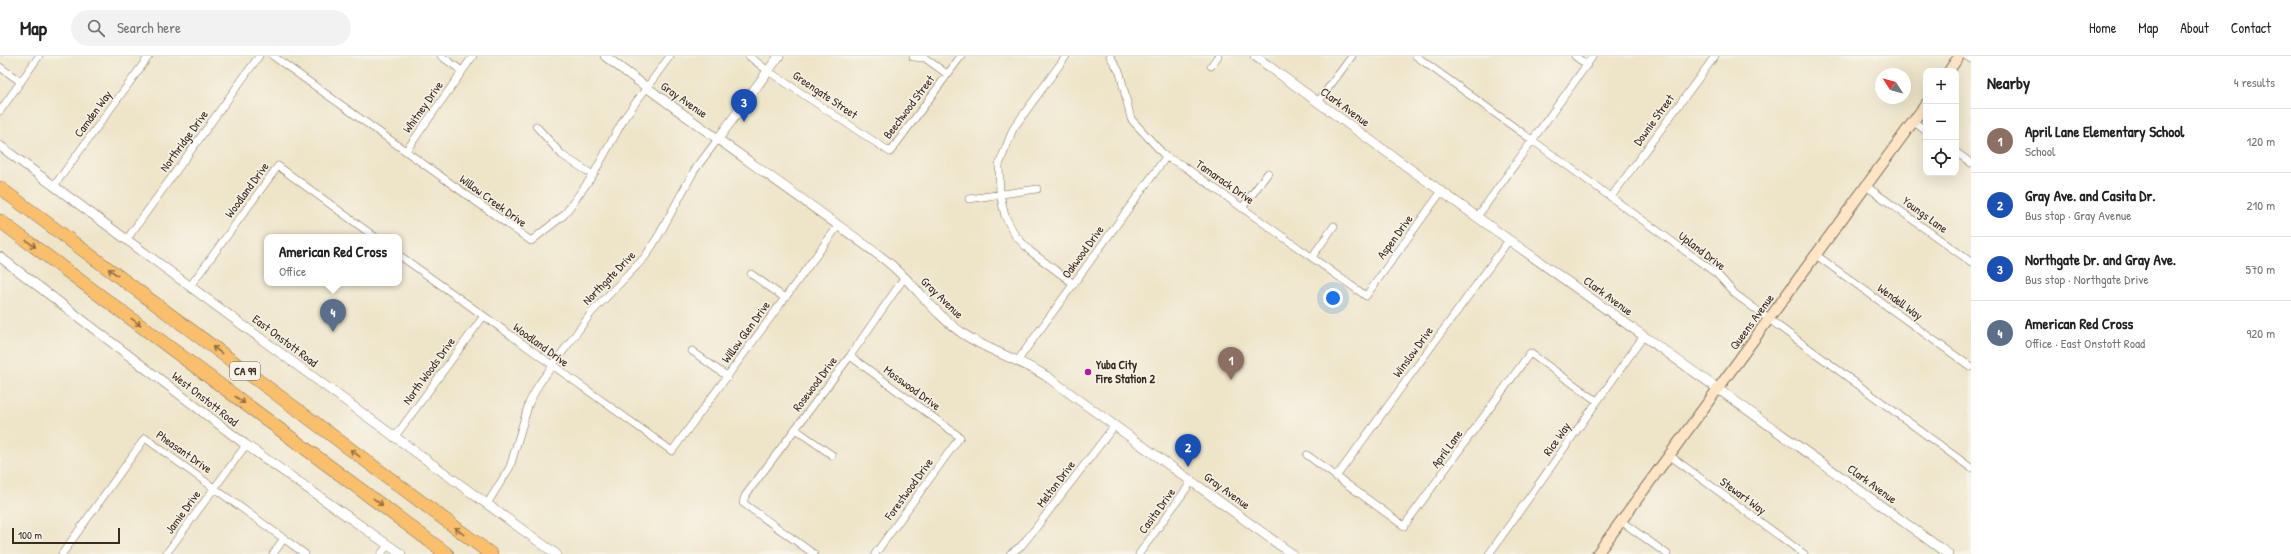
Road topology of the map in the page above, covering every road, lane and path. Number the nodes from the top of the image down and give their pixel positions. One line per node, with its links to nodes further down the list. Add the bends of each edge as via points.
1 (39, 56): 32 (street)
2 (149, 56): 50 (street, Camden Way)
3 (259, 56): 64 (street, Northridge Drive)
4 (273, 56): 43 (street, Willow Creek Drive)
5 (441, 56): 29 (street)
6 (473, 56): 29 (street, Whitney Drive)
7 (605, 56): 33 (street, Gray Avenue)
8 (670, 56): 33 (street, Willow Creek Drive)
9 (749, 56): 30 (street, Greengate Street)
10 (779, 56): 30 (street, Northgate Drive)
11 (961, 56): 31 (street, Beechwood Street)
12 (1066, 56): 55 (street, via 1013,129 999,165)
13 (1110, 56): 46 (street, Tamarack Drive, via 1120,73 1131,119)
14 (1218, 56): 26 (street)
15 (1255, 56): 34 (street, Clark Avenue)
16 (1352, 56): 34 (street)
17 (1416, 56): 41 (street, Upland Drive)
18 (1575, 56): 25 (street)
19 (1593, 56): 25 (street)
20 (1715, 56): 56 (street, Downie Street)
21 (1959, 56): 28 (main road)
22 (1966, 56): 24 (street)
23 (913, 57): 31 (street, via 925,58)
24 (1971, 59)
25 (1587, 65): 41 (street)
26 (1211, 66)
27 (0, 67): 32 (street)
28 (1951, 68)
29 (462, 71): 43 (street, Whitney Drive)
30 (768, 71): 40 (street, Northgate Drive); 44 (street, Greengate Street)
31 (947, 74): 44 (street, Beechwood Street)
32 (21, 82): 36 (street)
33 (646, 88): 40 (street, Gray Avenue); 49 (street, Willow Creek Drive, via 625,116)
34 (1318, 102): 54 (street, Clark Avenue)
35 (1923, 108): 37 (main road, Queens Avenue)
36 (0, 111)
37 (1914, 122): 39 (street); 51 (main road, Queens Avenue)
38 (536, 126): 49 (street, via 562,155)
39 (1923, 128)
40 (718, 139): 61 (street, Gray Avenue); 83 (street, Northgate Drive, via 694,171 645,258 592,312)
41 (1532, 140): 56 (street, Upland Drive); 59 (street)
42 (0, 146): 50 (street, East Onstott Road)
43 (406, 151): 49 (street, Willow Creek Drive, via 531,241 564,215)
44 (890, 152)
45 (1959, 154): 47 (street)
46 (1166, 157): 58 (street, Tamarack Drive, via 1182,165); 73 (street, Oakwood Drive)
47 (1971, 163)
48 (1268, 173): 58 (street)
49 (593, 175)
50 (54, 186): 64 (street, East Onstott Road)
51 (1866, 186): 66 (main road, Queens Avenue); 70 (street, Youngs Lane)
52 (0, 188): 112 (highway, CA 99, one-way to 52)
53 (1037, 189): 55 (street)
54 (1441, 192): 59 (street, Clark Avenue); 75 (street, Aspen Drive)
55 (1000, 194): 57 (street); 73 (street, via 1005,216 1015,235 1030,251)
56 (1611, 197): 78 (street, Upland Drive, via 1717,274 1735,294)
57 (969, 199)
58 (1242, 208): 69 (street, Tamarack Drive)
59 (1477, 217): 65 (street, Clark Avenue)
60 (0, 221): 111 (highway, CA 99, one-way to 111)
61 (838, 226): 72 (street, Gray Avenue, via 889,263); 76 (street, Willow Glen Drive)
62 (1334, 226): 69 (street)
63 (371, 234): 74 (street, Woodland Drive, via 278,166)
64 (127, 239): 74 (street, East Onstott Road)
65 (1508, 240): 79 (street, Clark Avenue); 98 (street, Winslow Drive)
66 (1816, 255): 78 (main road, Queens Avenue); 84 (street, Wendell Way)
67 (0, 257): 92 (street, West Onstott Road)
68 (402, 257): 77 (street, Woodland Drive)
69 (1312, 257): 75 (street, Tamarack Drive)
70 (1971, 262)
71 (751, 274): 76 (street)
72 (904, 278): 81 (street, Rosewood Drive); 82 (street, Gray Avenue, via 956,329 987,347)
73 (1074, 284): 82 (street, Oakwood Drive)
74 (191, 285): 91 (street, East Onstott Road)
75 (1366, 296)
76 (785, 298): 85 (street, Willow Glen Drive)
77 (483, 317): 83 (street, Woodland Drive); 91 (street, North Woods Drive)
78 (1769, 319): 86 (main road, Queens Avenue); 97 (street, Upland Drive)
79 (1643, 337): 86 (street, Clark Avenue); 87 (street, Rice Way)
80 (692, 351): 85 (street)
81 (850, 356): 89 (street, Rosewood Drive); 90 (street, Mosswood Drive)
82 (1018, 360): 88 (street, Gray Avenue, via 1046,376)
83 (551, 366): 93 (street, Woodland Drive); 101 (street, Northgate Drive, via 529,403 510,467)
84 (1971, 367)
85 (728, 377): 93 (street, Willow Glen Drive)
86 (1719, 388): 96 (main road, Queens Avenue); 123 (street, Clark Avenue)
87 (1597, 401): 98 (street, April Lane, via 1530,353 1404,526); 119 (street, Rice Way)
88 (1115, 425): 99 (street, Gray Avenue); 116 (street, Melton Drive, via 1036,529)
89 (795, 429): 94 (street); 114 (street, Rosewood Drive, via 745,496 743,503)
90 (960, 437): 115 (street, Forestwood Drive)
91 (394, 438): 101 (street, East Onstott Road)
92 (246, 446): 100 (street, Jamie Drive); 104 (street, West Onstott Road)
93 (672, 451)
94 (832, 455)
95 (1306, 455): 98 (street, April Lane)
96 (1669, 455): 102 (main road, Queens Avenue); 122 (street, Stewart Way)
97 (1971, 468)
98 (1336, 477)
99 (1192, 481): 117 (street, Casita Drive); 118 (street, Gray Avenue)
100 (214, 487): 103 (street, Pheasant Drive); 105 (street, Pheasant Drive, via 145,438); 106 (street, Jamie Drive)
101 (487, 504): 113 (street, East Onstott Road)
102 (1622, 521): 120 (main road, Queens Avenue); 121 (street)
103 (284, 538): 107 (street); 108 (street, Pheasant Drive)
104 (388, 545): 109 (street); 110 (street, West Onstott Road)
105 (62, 554)
106 (166, 554)
107 (273, 554)
108 (305, 554)
109 (382, 554)
110 (401, 554)
111 (447, 554)
112 (490, 554)
113 (556, 554)
114 (814, 554)
115 (875, 554)
116 (1010, 554)
117 (1139, 554)
118 (1291, 554)
119 (1489, 554)
120 (1597, 554)
121 (1667, 554)
122 (1804, 554)
123 (1948, 554)

